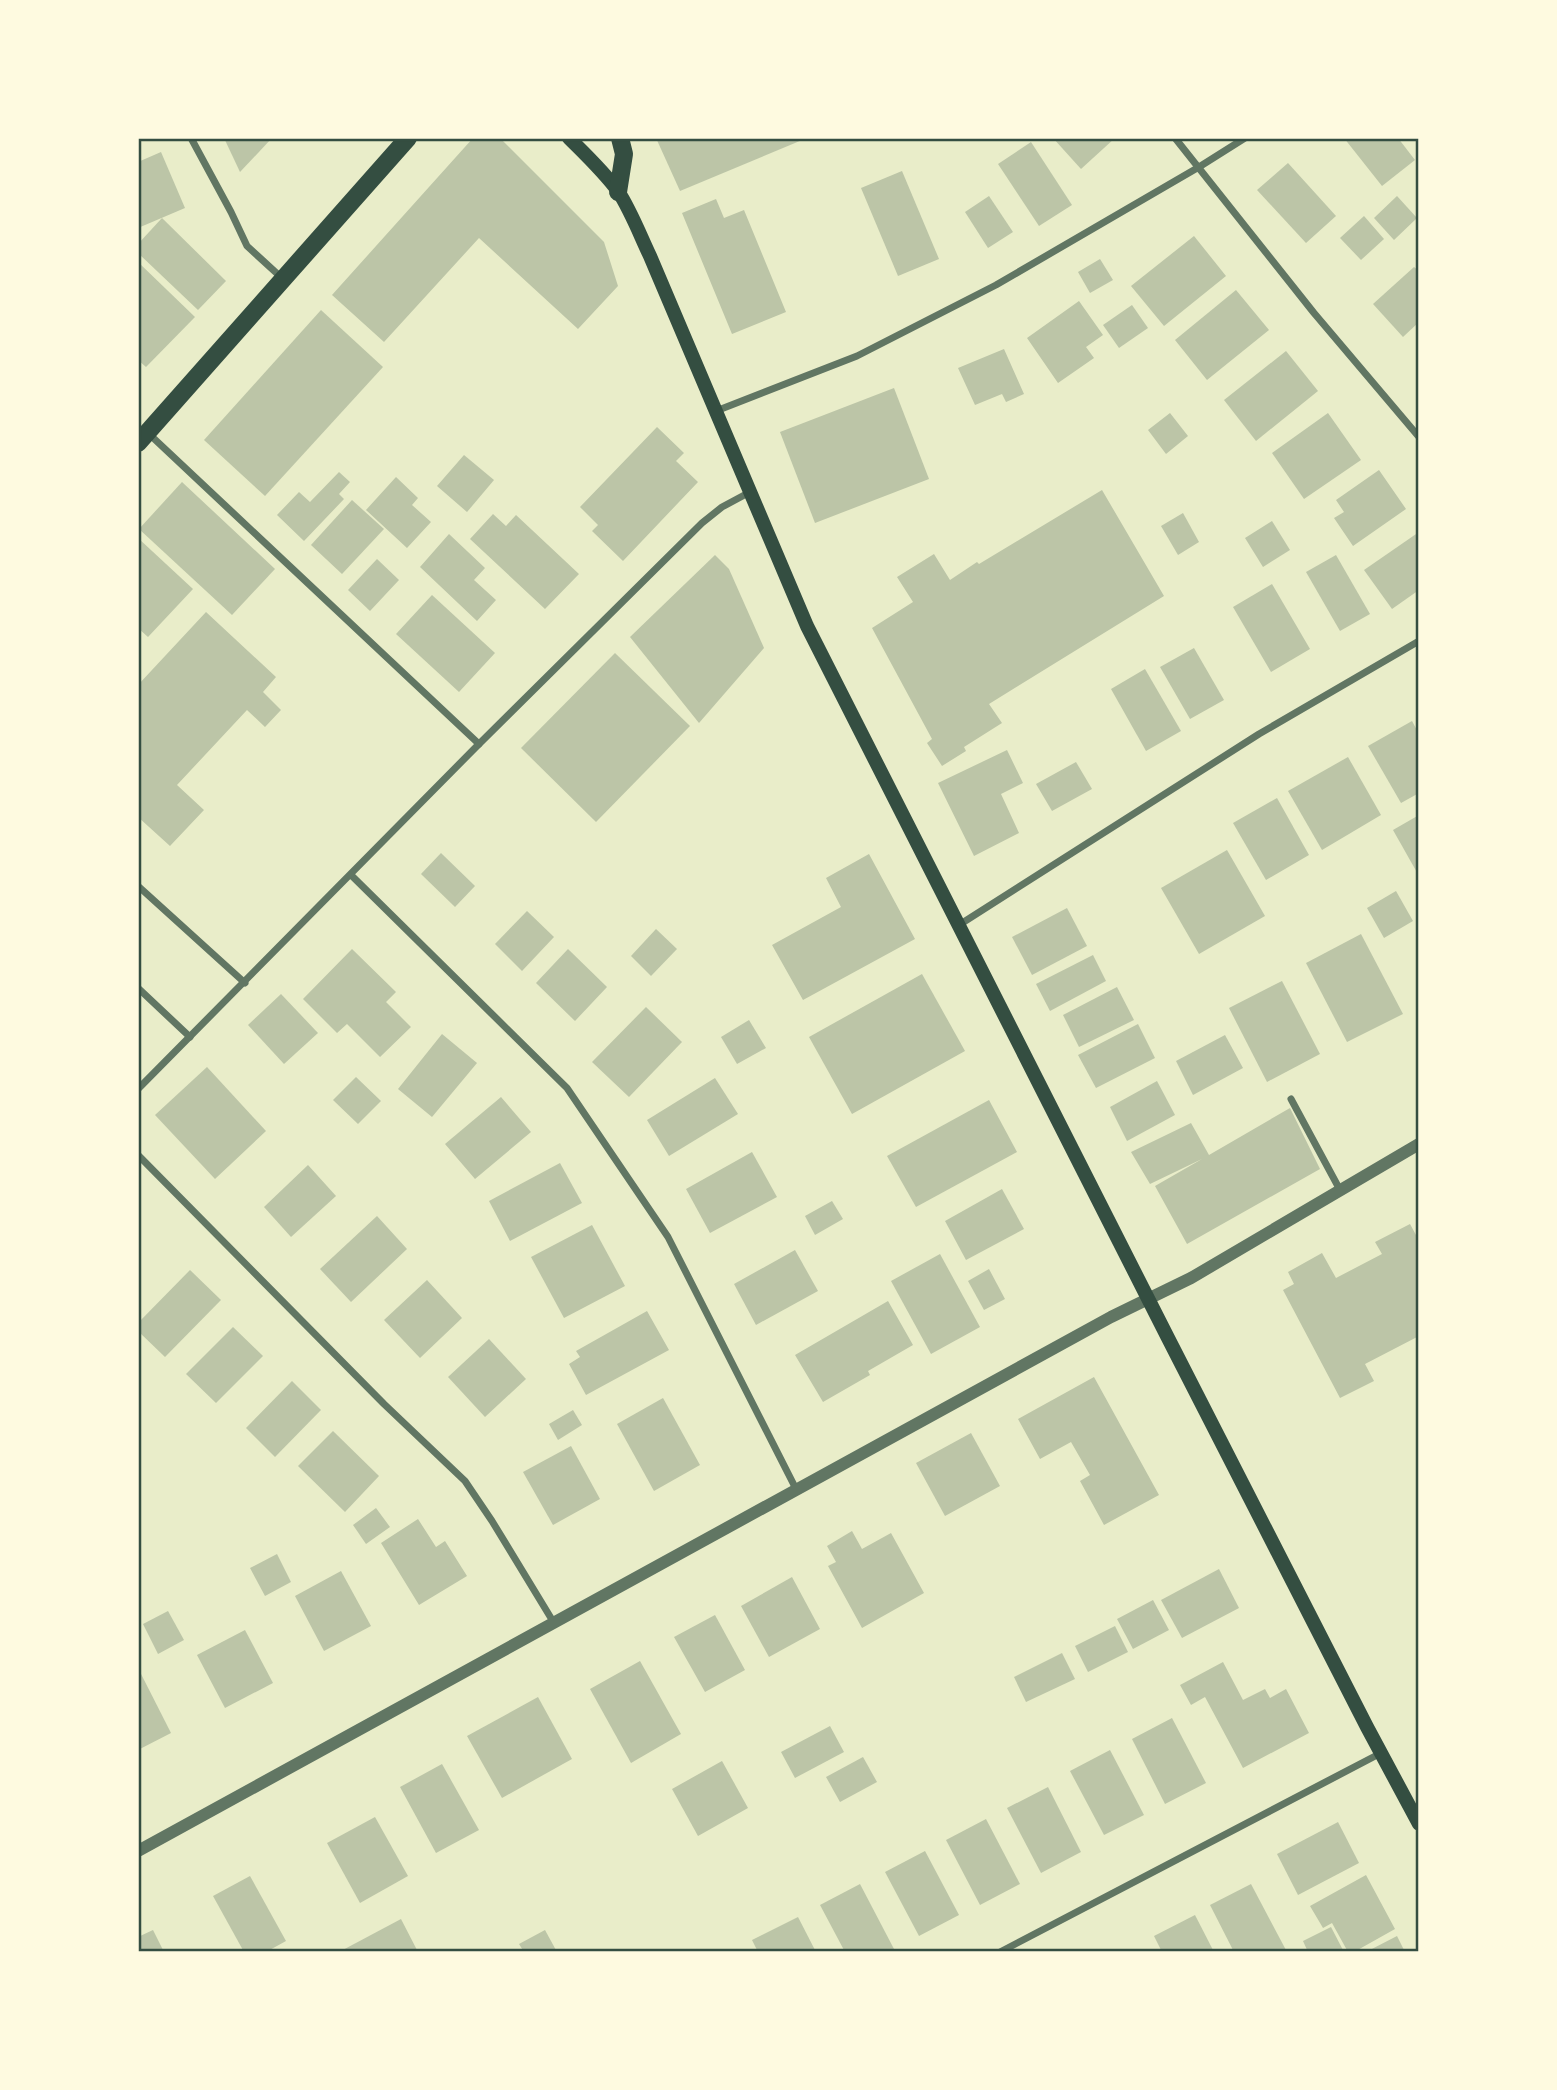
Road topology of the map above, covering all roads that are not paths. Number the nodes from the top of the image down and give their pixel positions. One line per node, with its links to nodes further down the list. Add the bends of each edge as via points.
1 (191, 138): 9 (street, via 247,246)
2 (408, 138): 9 (main road)
3 (569, 138): 8 (main road)
4 (620, 138): 8 (main road, via 624,154)
5 (1175, 138): 7 (street)
6 (1245, 138): 7 (street)
7 (1199, 167): 10 (street, via 996,285 899,335); 12 (street)
8 (618, 192): 10 (main road)
9 (284, 280): 11 (main road)
10 (716, 412): 13 (main road)
11 (143, 438): 15 (street)
12 (1419, 438)
13 (750, 492): 15 (street, via 702,523); 18 (main road, via 807,626)
14 (1419, 641): 18 (street, via 1259,734)
15 (479, 744): 16 (street)
16 (351, 875): 19 (street); 28 (street, via 567,1088 668,1237)
17 (138, 886): 19 (street)
18 (958, 925): 27 (main road)
19 (245, 983): 21 (street)
20 (138, 988): 21 (street)
21 (190, 1037): 22 (street)
22 (138, 1089)
23 (1291, 1099): 26 (street)
24 (1419, 1144): 26 (street)
25 (138, 1155): 29 (street, via 465,1481)
26 (1340, 1190): 27 (street)
27 (1149, 1299): 28 (street); 30 (main road)
28 (796, 1489): 29 (street)
29 (554, 1623): 32 (street)
30 (1382, 1753): 31 (main road); 33 (street)
31 (1419, 1824)
32 (138, 1851)
33 (1000, 1952)

